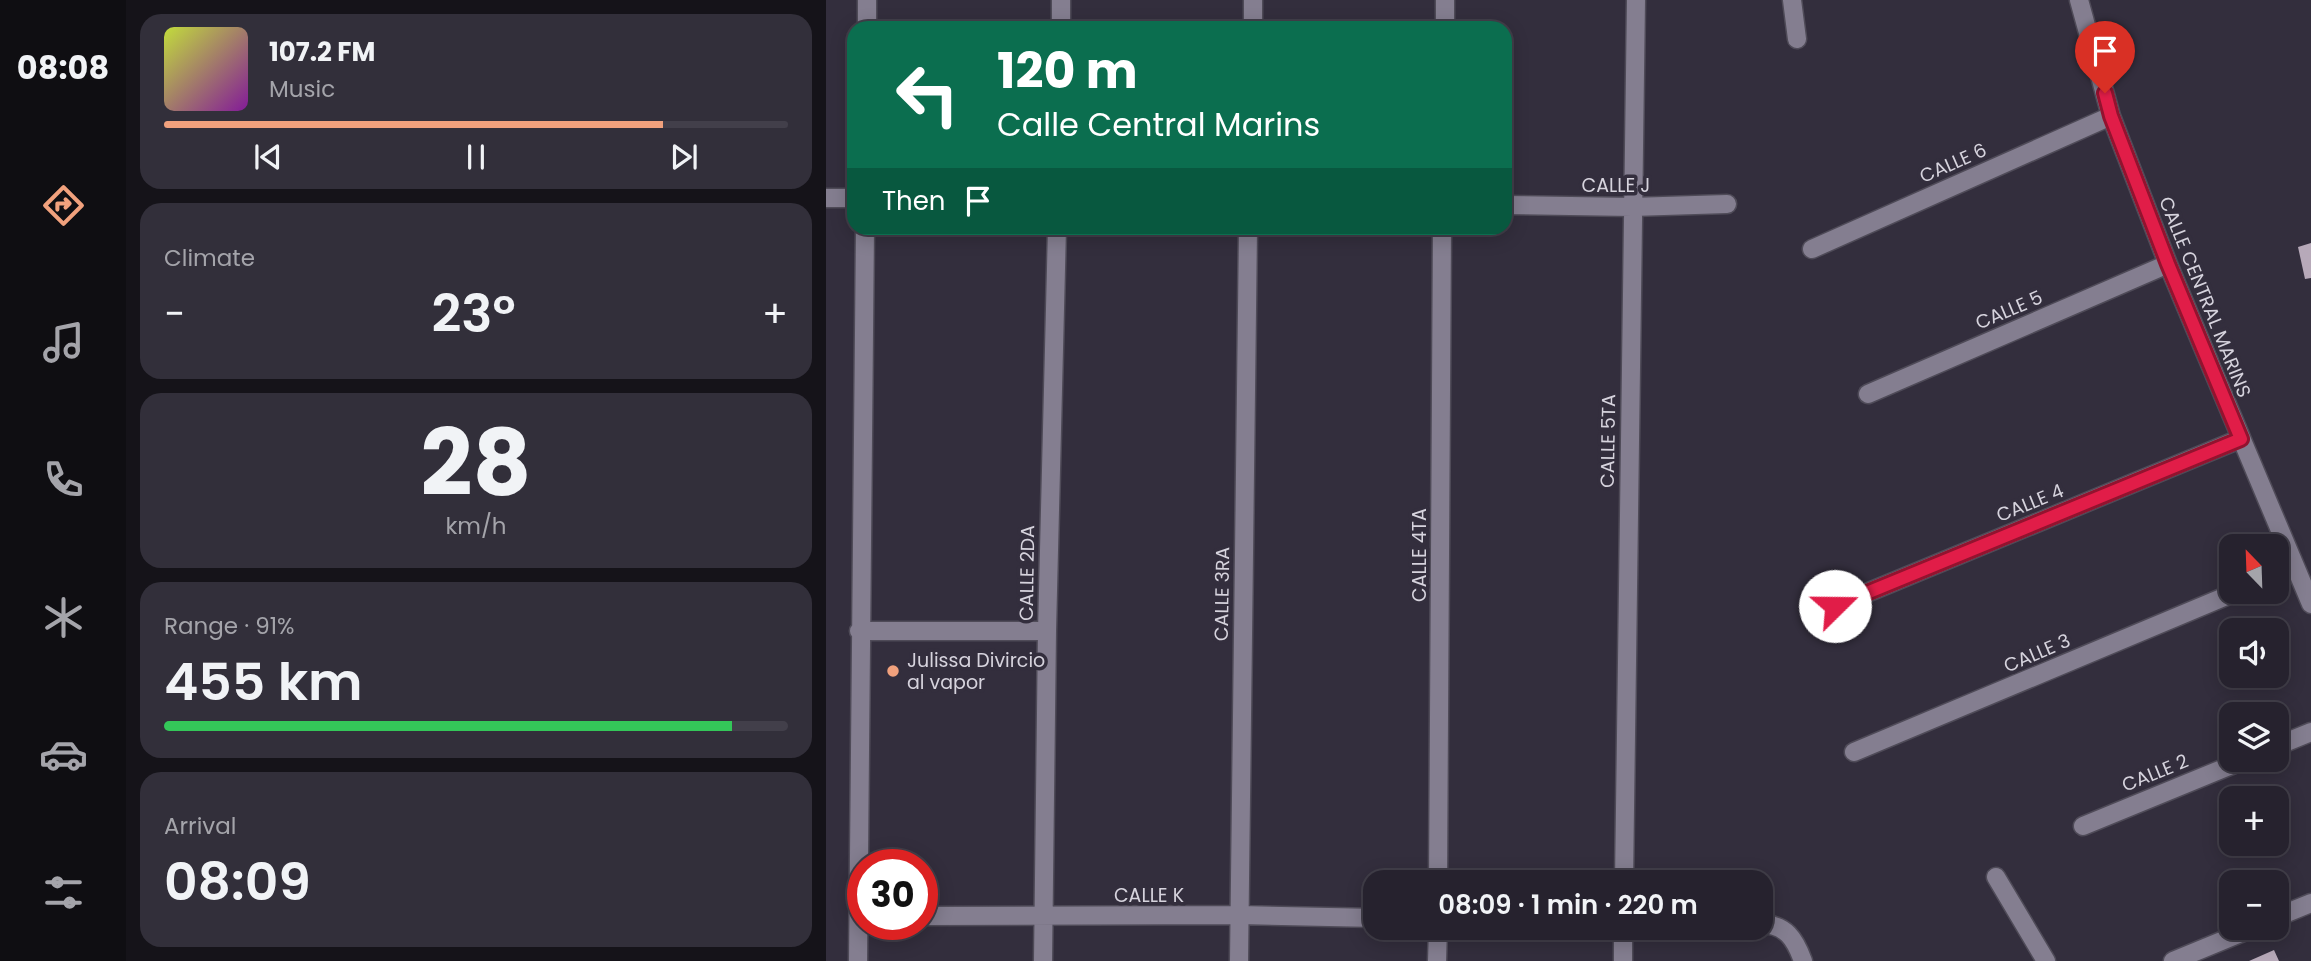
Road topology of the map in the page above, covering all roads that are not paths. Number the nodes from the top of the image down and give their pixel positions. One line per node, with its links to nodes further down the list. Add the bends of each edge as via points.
1 (867, 0): 8 (street)
2 (1061, 0): 9 (street)
3 (1253, 0): 10 (street)
4 (1445, 0): 11 (street)
5 (1636, 0): 18 (street, CALLE 5TA)
6 (1792, 0): 12 (street)
7 (2079, 0): 13 (street, CALLE CENTRAL MARINS)
8 (867, 21)
9 (1061, 21)
10 (1253, 21)
11 (1445, 21)
12 (1797, 39)
13 (2111, 116): 23 (street, CALLE 6); 24 (street, CALLE CENTRAL MARINS)
14 (826, 198): 15 (street)
15 (847, 198)
16 (1727, 204): 18 (street, CALLE J)
17 (1512, 205): 18 (street, CALLE J)
18 (1632, 207): 41 (street, CALLE 5TA)
19 (865, 235): 32 (street)
20 (1057, 235): 33 (street, CALLE 2DA)
21 (1248, 235): 45 (street, CALLE 3RA)
22 (1442, 235): 40 (street, CALLE 4TA)
23 (1812, 249)
24 (2168, 264): 25 (street, CALLE 5); 26 (street, CALLE CENTRAL MARINS)
25 (1868, 394)
26 (2241, 439): 27 (street, CALLE CENTRAL MARINS); 31 (street, CALLE 4)
27 (2295, 566): 28 (street); 30 (street, CALLE CENTRAL MARINS)
28 (2289, 569)
29 (2219, 599): 36 (street, CALLE 3)
30 (2311, 604)
31 (1835, 606)
32 (859, 631): 33 (street); 39 (street)
33 (1047, 631): 47 (street, CALLE 2DA)
34 (2311, 732): 35 (street)
35 (2289, 741)
36 (1854, 752)
37 (2219, 770): 38 (street, CALLE 2)
38 (2083, 826)
39 (861, 849)
40 (1438, 870)
41 (1624, 870)
42 (1996, 877): 60 (street)
43 (2311, 903): 44 (street)
44 (2289, 912)
45 (1239, 915): 47 (street, CALLE K); 48 (street, CALLE K); 56 (street, CALLE 3RA)
46 (938, 916): 47 (street, CALLE K)
47 (1043, 916): 55 (street, CALLE 2DA)
48 (1363, 918)
49 (1773, 924): 59 (street, via 1796,940)
50 (859, 940): 54 (street)
51 (1438, 940): 57 (street)
52 (1623, 940): 58 (street)
53 (2223, 940): 61 (street)
54 (858, 961)
55 (1042, 961)
56 (1239, 961)
57 (1437, 961)
58 (1623, 961)
59 (1803, 961)
60 (2046, 961)
61 (2173, 961)

